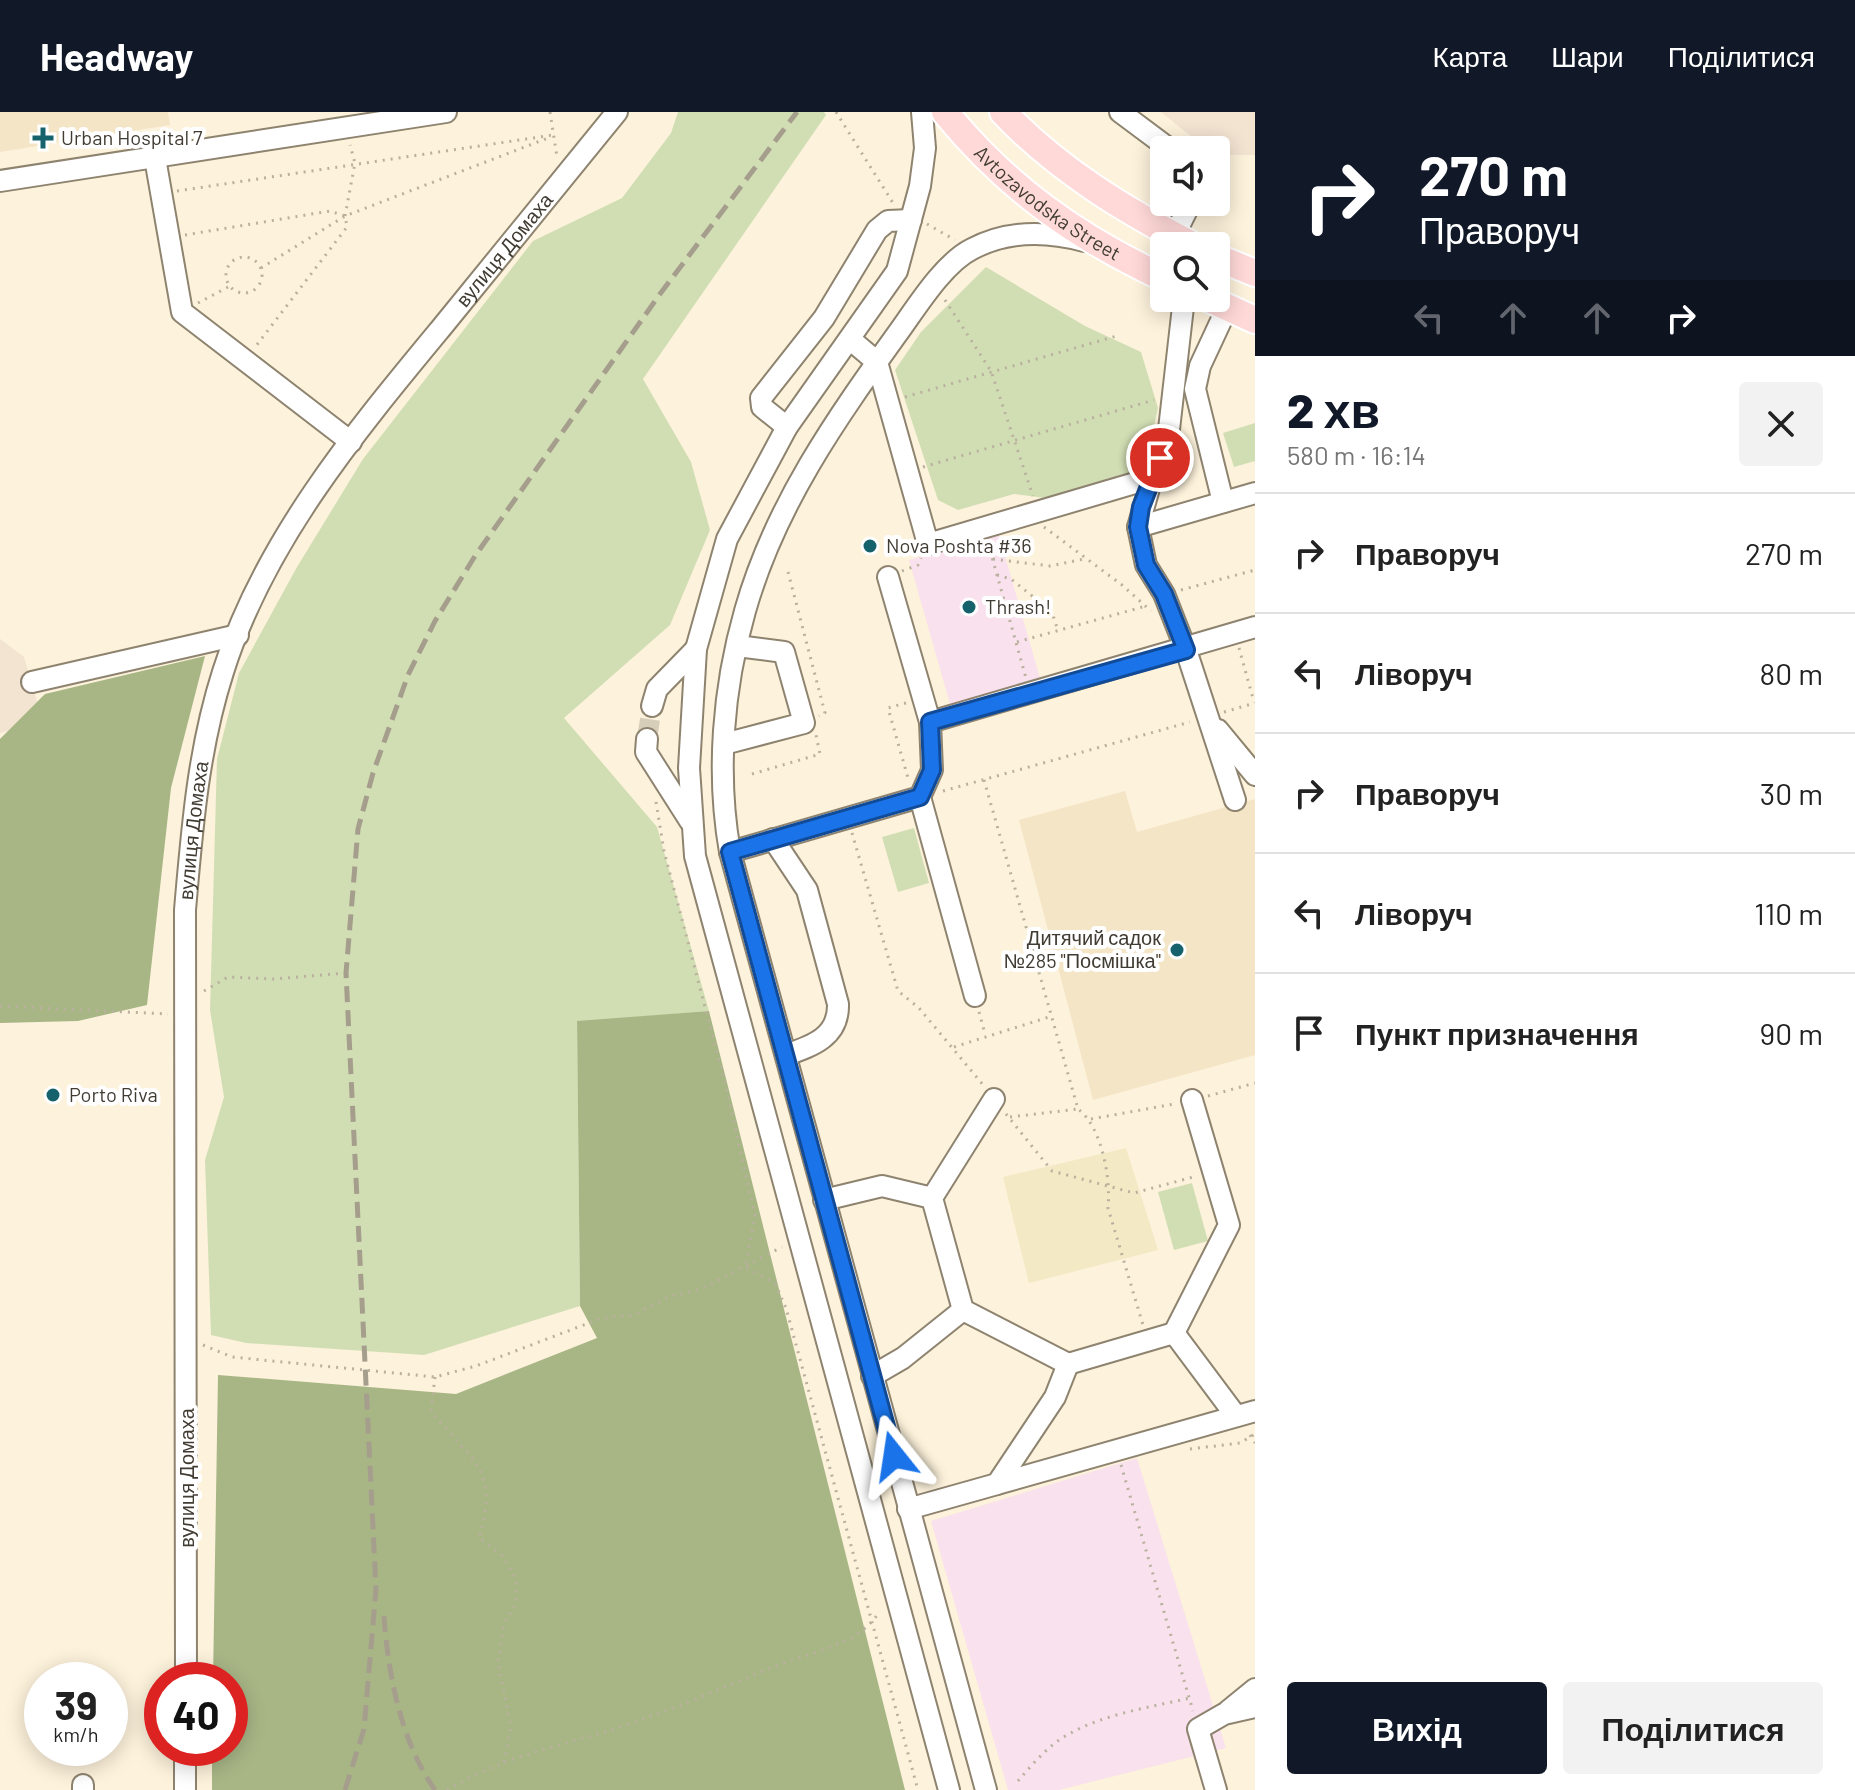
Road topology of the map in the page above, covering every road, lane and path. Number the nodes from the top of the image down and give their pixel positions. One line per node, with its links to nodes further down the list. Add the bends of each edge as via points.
1 (446, 112): 9 (street)
2 (550, 112): 10 (path)
3 (617, 112): 14 (street, вулиця Домаха)
4 (836, 112): 18 (path, via 895,206)
5 (922, 112): 18 (street, via 925,148)
6 (945, 112): 21 (main road, Avtozavodska Street, via 981,157)
7 (1003, 112): 19 (main road, Avtozavodska Street, via 1037,148)
8 (1120, 112): 11 (street)
9 (342, 120): 12 (street); 13 (path)
10 (553, 135): 13 (path); 14 (path); 17 (path)
11 (1152, 136)
12 (155, 158): 15 (street); 16 (street)
13 (355, 163): 16 (path); 17 (path)
14 (562, 180): 43 (street, вулиця Домаха)
15 (0, 181)
16 (162, 194): 20 (street)
17 (345, 216): 20 (path, via 330,211); 24 (path); 36 (path, via 347,227)
18 (911, 218): 22 (path); 35 (street, via 897,271); 41 (street, via 888,221 877,230 824,318 761,398 762,407)
19 (1166, 232)
20 (169, 237): 30 (street)
21 (1098, 245): 22 (street, via 1058,234 1026,233); 25 (main road, Avtozavodska Street)
22 (971, 249): 37 (street, via 933,285)
23 (1230, 263): 26 (main road)
24 (261, 268): 27 (path, via 261,281 253,290 241,293); 27 (path, via 247,257 234,259 227,269)
25 (1150, 271)
26 (1255, 273)
27 (230, 286): 30 (path)
28 (944, 299): 38 (path)
29 (1230, 309): 33 (main road)
30 (182, 312): 36 (street)
31 (1182, 312): 39 (street)
32 (1215, 312): 47 (street, via 1195,389)
33 (1255, 320)
34 (1120, 335): 38 (path)
35 (851, 340): 37 (street); 41 (street)
36 (245, 361): 43 (street)
37 (877, 362): 40 (street); 65 (street, via 815,452 778,520)
38 (991, 371): 40 (path); 42 (path)
39 (1174, 399): 42 (path, via 1145,400); 45 (street, via 1168,438)
40 (889, 402): 44 (street)
41 (787, 427): 66 (street, via 727,539)
42 (1013, 440): 44 (path); 48 (path, via 1035,501)
43 (351, 442): 63 (street, вулиця Домаха, via 283,541)
44 (908, 472): 51 (street)
45 (1152, 478): 48 (street); 49 (street)
46 (1255, 493): 47 (street)
47 (1223, 502): 49 (street)
48 (1026, 514): 50 (street); 52 (path)
49 (1138, 527): 57 (street, via 1146,565)
50 (983, 528): 51 (street); 53 (path)
51 (928, 544): 56 (path, via 918,565)
52 (1086, 558): 53 (path, via 1050,566); 58 (path)
53 (993, 559): 55 (path)
54 (1255, 570): 57 (path)
55 (997, 575): 61 (path, via 1011,579 1052,612); 64 (path)
56 (888, 577): 70 (street)
57 (1164, 594): 58 (path); 67 (street)
58 (1146, 606): 59 (path); 61 (path)
59 (1156, 617)
60 (1255, 627): 62 (street)
61 (1058, 631): 64 (path)
62 (1235, 633): 67 (street); 71 (path)
63 (238, 635): 68 (street); 89 (street, вулиця Домаха, via 216,698 194,797 185,910)
64 (1017, 642): 69 (path)
65 (737, 646): 76 (street); 76 (street, via 784,652 804,723)
66 (696, 649): 72 (street, via 657,689); 83 (street)
67 (1186, 650): 69 (street); 73 (street)
68 (32, 682)
69 (1030, 693): 74 (street)
70 (923, 698): 74 (street); 79 (path, via 888,708)
71 (1255, 704): 73 (path)
72 (652, 706)
73 (1208, 717): 77 (street); 78 (path); 81 (street)
74 (930, 722): 79 (street, via 932,770)
75 (647, 739): 83 (street, via 646,752)
76 (724, 744): 85 (street, via 723,808)
77 (1255, 775)
78 (984, 780): 79 (path); 90 (path)
79 (915, 792): 82 (street); 87 (street)
80 (655, 796): 105 (path, via 664,851 753,1205)
81 (1235, 800)
82 (847, 818): 84 (street); 92 (path, via 898,991)
83 (690, 821): 95 (street)
84 (773, 839): 85 (street); 93 (street, via 807,890 838,1004 835,1022 822,1040)
85 (730, 852): 93 (street)
86 (346, 973): 89 (path, via 228,977 211,984)
87 (975, 996): 91 (path)
88 (0, 1006): 89 (path)
89 (186, 1014): 108 (street, вулиця Домаха)
90 (1049, 1017): 91 (path); 98 (path)
91 (985, 1034): 92 (path)
92 (953, 1047): 96 (path)
93 (786, 1055): 94 (street)
94 (791, 1080): 95 (street); 103 (street)
95 (759, 1089): 104 (street)
96 (994, 1099): 99 (path); 102 (street)
97 (1192, 1100): 100 (street)
98 (1078, 1109): 99 (path); 101 (path, via 1090,1119)
99 (1008, 1117): 101 (path, via 1052,1171)
100 (1213, 1172): 101 (path, via 1134,1193); 107 (street, via 1229,1225)
101 (1110, 1189): 109 (path, via 1108,1208)
102 (932, 1198): 103 (street, via 882,1186); 106 (street)
103 (824, 1200): 111 (street)
104 (800, 1238): 105 (path); 131 (street)
105 (745, 1267): 112 (path, via 633,1315 602,1318); 118 (path, via 775,1283 786,1308)
106 (963, 1310): 110 (street); 111 (street)
107 (1174, 1333): 109 (street); 113 (street)
108 (187, 1337): 112 (path, via 232,1357); 119 (street, вулиця Домаха)
109 (1148, 1341): 110 (street)
110 (1068, 1364): 115 (street, via 1055,1397)
111 (872, 1376): 116 (street)
112 (435, 1377): 125 (path, via 431,1411 483,1471 488,1507 479,1538 501,1554 516,1579 516,1603 504,1623 498,1662 511,1727)
113 (1246, 1413): 114 (street)
114 (1117, 1450): 115 (street); 121 (path)
115 (997, 1484): 116 (street)
116 (908, 1509): 132 (street)
117 (878, 1614): 118 (path)
118 (871, 1624): 125 (path, via 831,1649 774,1666 701,1698); 130 (path)
119 (186, 1662)
120 (1255, 1689): 123 (street)
121 (1190, 1698): 124 (path); 127 (path, via 1069,1733)
122 (1255, 1707): 123 (street)
123 (1224, 1714): 124 (street)
124 (1198, 1729): 133 (street)
125 (504, 1762): 129 (path)
126 (185, 1766): 128 (street)
127 (1018, 1781)
128 (185, 1790)
129 (447, 1790)
130 (918, 1790)
131 (949, 1790)
132 (986, 1790)
133 (1216, 1790)

